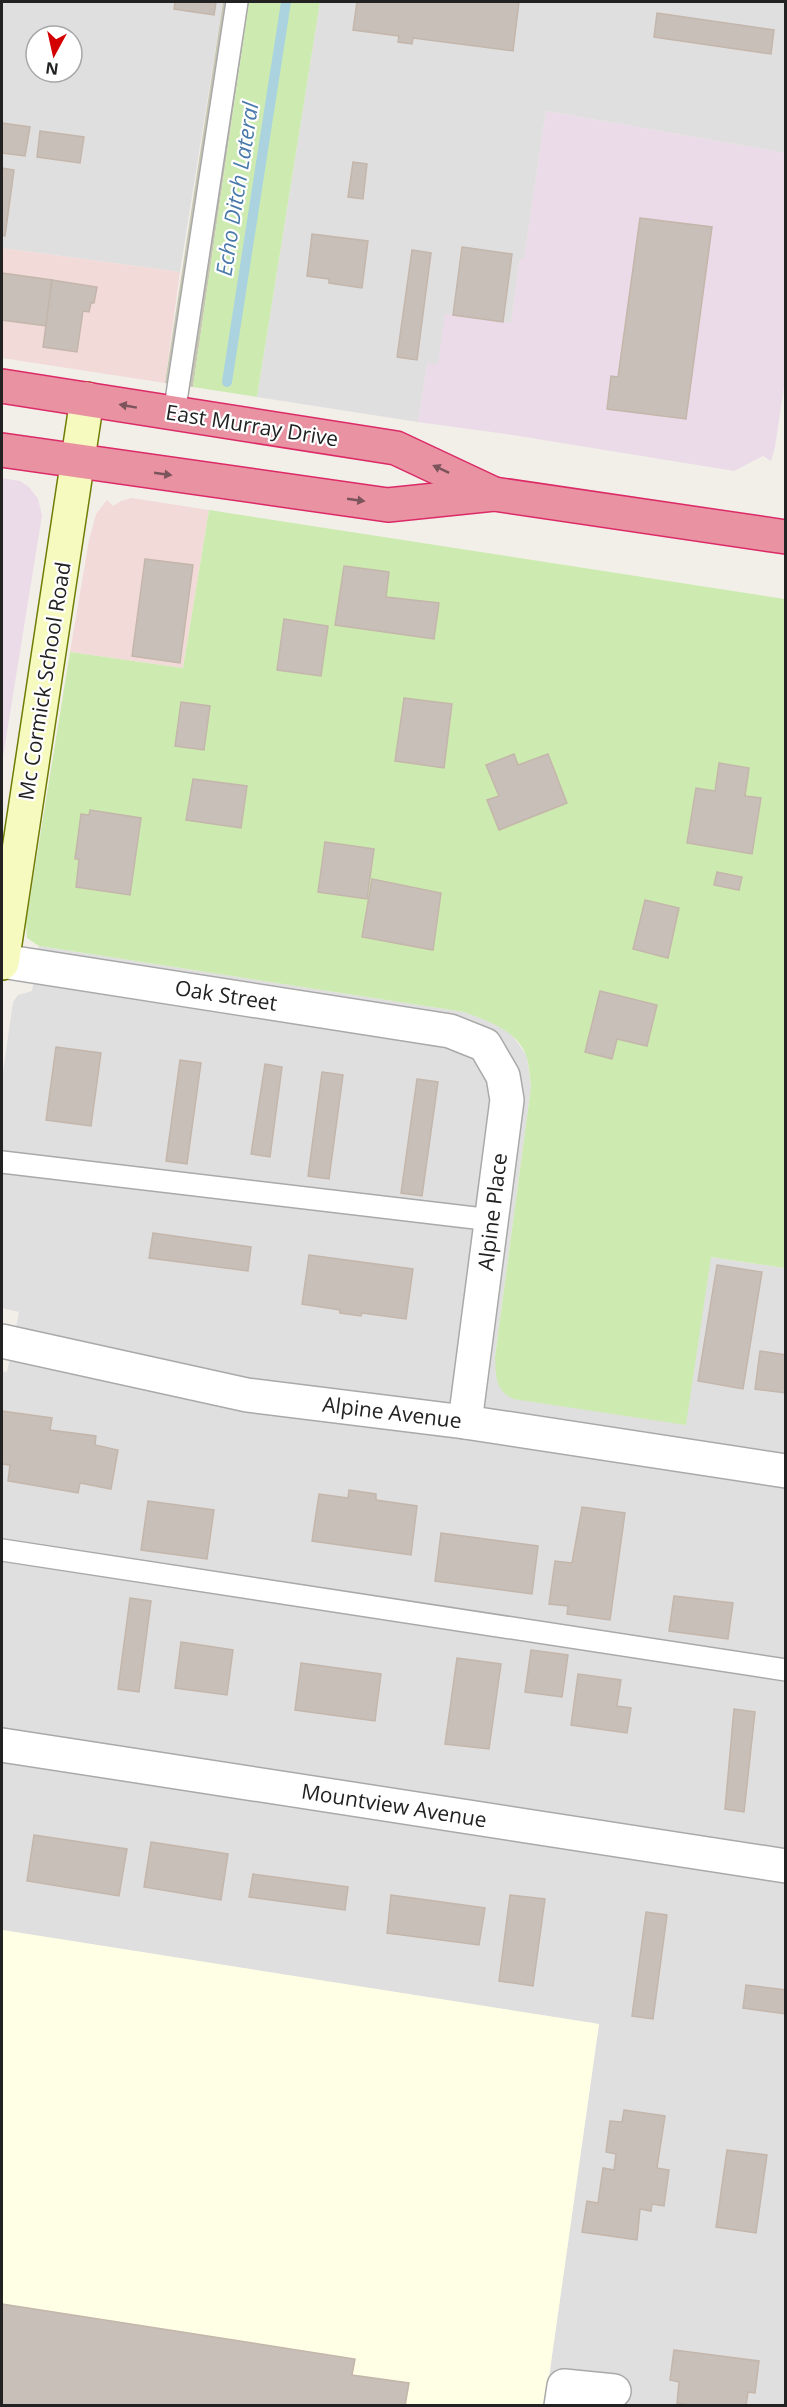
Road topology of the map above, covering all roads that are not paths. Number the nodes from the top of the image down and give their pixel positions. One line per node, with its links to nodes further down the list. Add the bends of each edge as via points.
1 (237, 2): 4 (lane)
2 (2, 386): 3 (highway, East Murray Drive)
3 (87, 399): 4 (highway, East Murray Drive, one-way to 3); 6 (street, Mc Cormick School Road)
4 (174, 414): 7 (highway, East Murray Drive, one-way to 4, via 396,448)
5 (2, 450): 6 (highway, East Murray Drive)
6 (78, 462): 7 (highway, East Murray Drive, one-way to 7, via 388,505); 9 (street, Mc Cormick School Road)
7 (494, 494): 8 (highway, East Murray Drive)
8 (786, 537)
9 (2, 962): 10 (street, Oak Street)
10 (450, 1031): 12 (street, Alpine Place, via 485,1045 503,1076 507,1100)
11 (2, 1162): 12 (lane)
12 (492, 1220): 14 (street, Alpine Place)
13 (2, 1341): 14 (street, Alpine Avenue, via 247,1395)
14 (465, 1422): 15 (street, Alpine Avenue)
15 (786, 1471)
16 (2, 1550): 17 (lane)
17 (786, 1670)
18 (2, 1745): 19 (street, Mountview Avenue)
19 (786, 1866)
20 (614, 2391): 21 (street)
21 (562, 2396)

